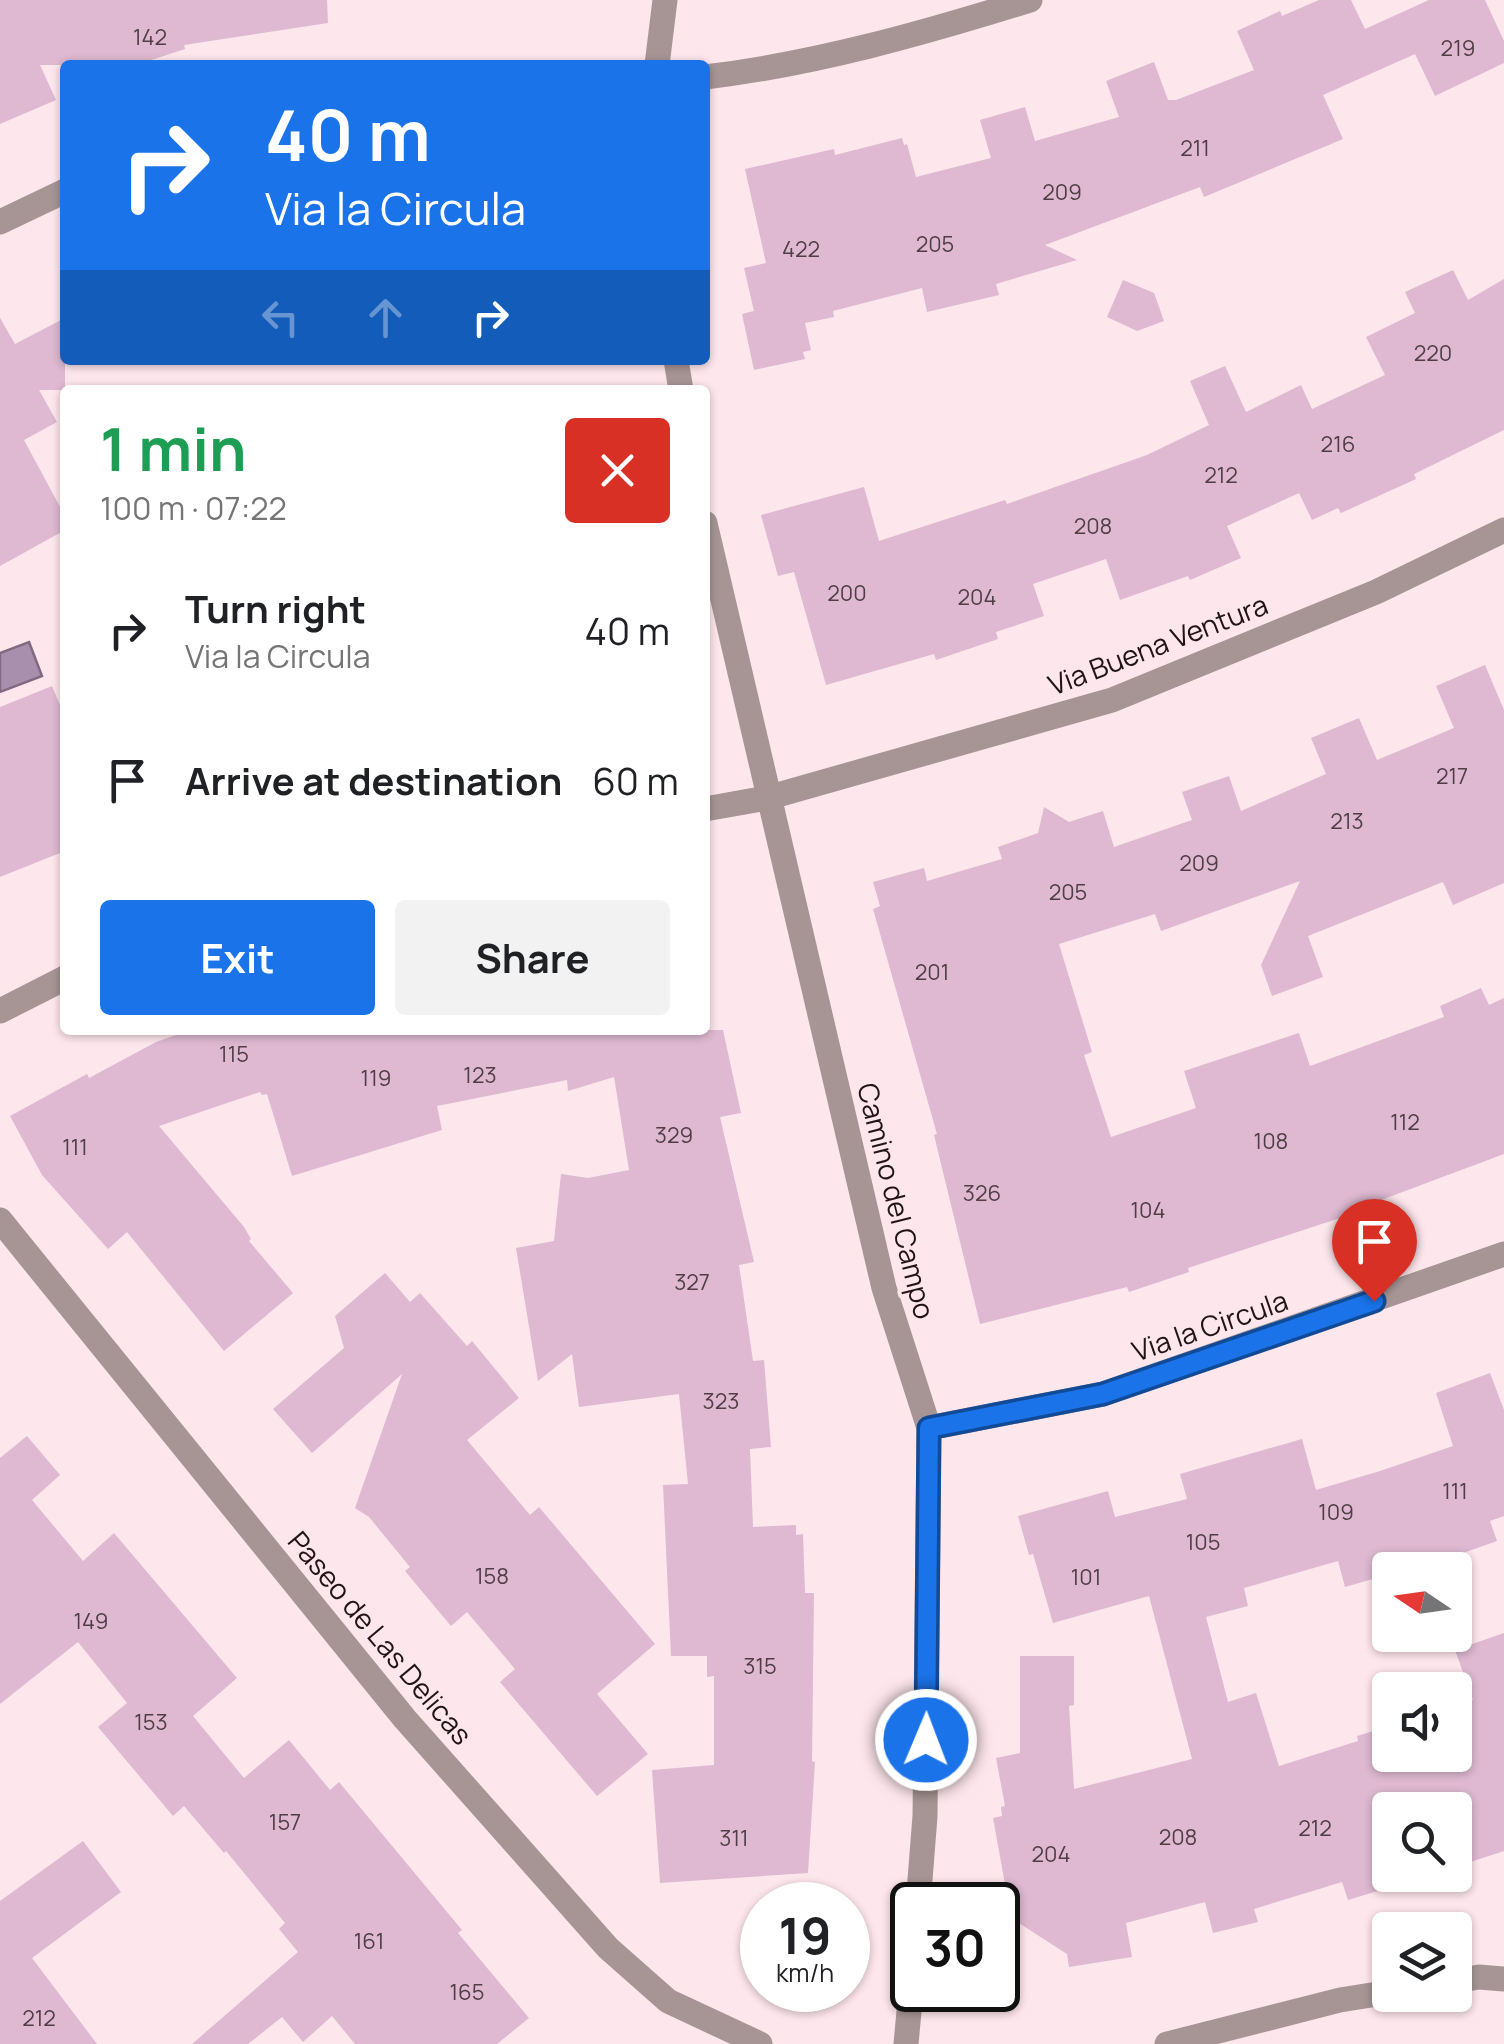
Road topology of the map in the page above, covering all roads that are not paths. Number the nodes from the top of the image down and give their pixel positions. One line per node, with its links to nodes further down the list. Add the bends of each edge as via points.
1 (664, 0): 3 (street)
2 (1030, 0): 4 (street, via 765,70)
3 (658, 60)
4 (710, 76)
5 (60, 193): 6 (street)
6 (0, 222)
7 (1504, 530): 9 (street, Via Buena Ventura, via 1376,592 1112,700)
8 (710, 544): 9 (street, Camino del Campo)
9 (767, 798): 10 (street, Via Buena Ventura); 15 (street, Camino del Campo, via 884,1288)
10 (710, 808)
11 (60, 981): 12 (street)
12 (0, 1011)
13 (0, 1220): 21 (street, Paseo de Las Delicas, via 392,1704 608,1948 668,2001)
14 (1504, 1254): 15 (street, Via la Circula, via 1103,1394)
15 (929, 1428): 16 (street, Camino del Campo)
16 (919, 1882)
17 (1504, 1967): 18 (street)
18 (1479, 1979)
19 (1372, 1995): 23 (street)
20 (909, 2012): 22 (street)
21 (760, 2044)
22 (906, 2044)
23 (1167, 2044)

